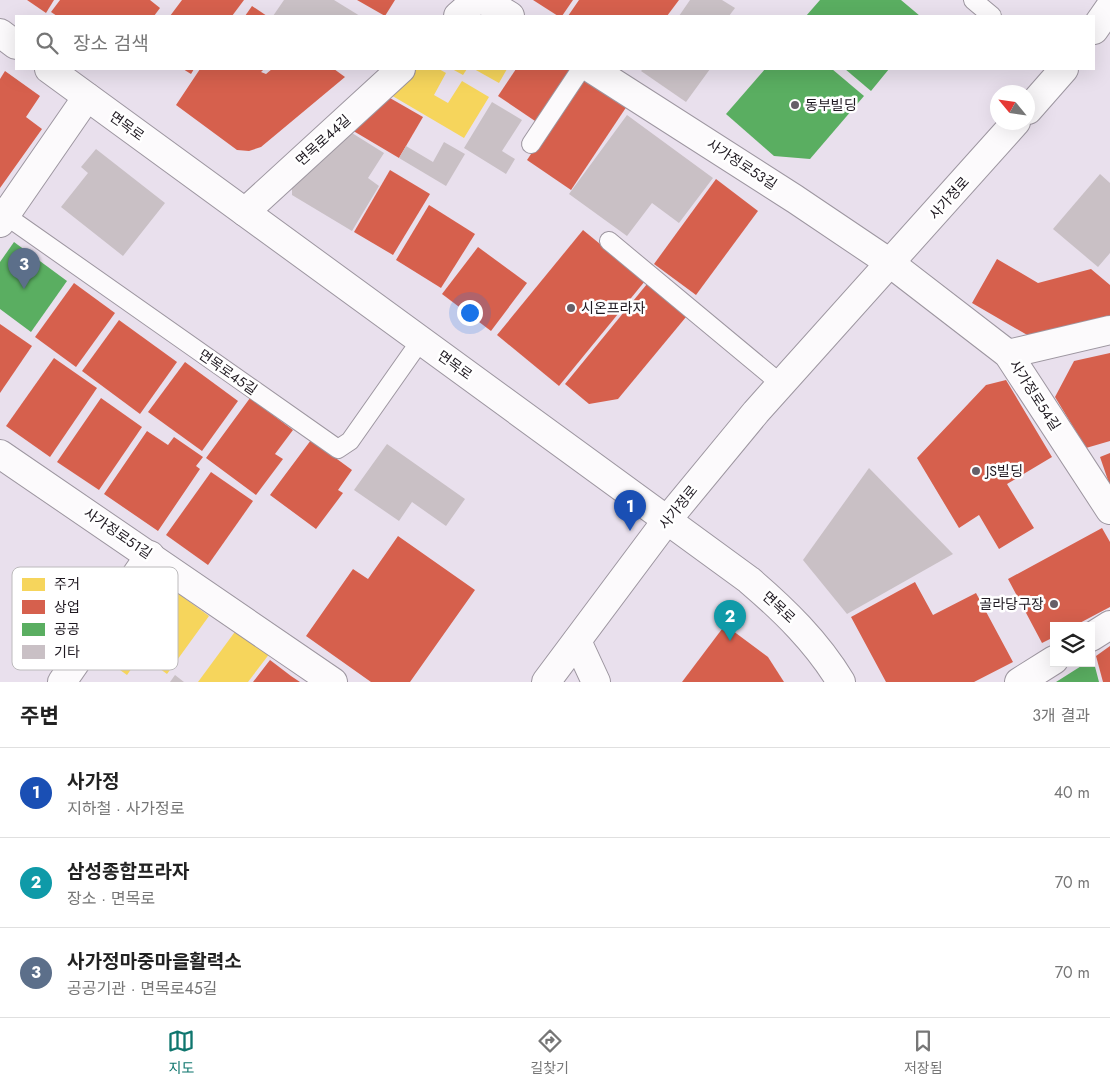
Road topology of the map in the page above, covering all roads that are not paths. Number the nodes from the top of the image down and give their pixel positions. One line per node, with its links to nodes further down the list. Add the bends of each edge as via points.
1 (476, 0): 5 (street)
2 (484, 0): 6 (street)
3 (973, 0): 7 (lane)
4 (1110, 8): 9 (street)
5 (459, 15)
6 (508, 15)
7 (991, 15)
8 (1110, 20): 11 (street)
9 (1095, 29)
10 (0, 33): 12 (street)
11 (1095, 33)
12 (15, 44)
13 (50, 70): 18 (street, 면목로)
14 (400, 70): 22 (street, 면목로44길)
15 (580, 70): 21 (lane)
16 (594, 70): 25 (street, 사가정로53길)
17 (1059, 71): 19 (street)
18 (87, 97): 22 (street, 면목로); 23 (street, 면목로45길)
19 (1035, 101)
20 (1009, 130): 25 (street, 사가정로)
21 (531, 144)
22 (245, 212): 27 (street, 면목로)
23 (3, 219): 27 (lane, 면목로45길, via 338,449 350,441)
24 (609, 241): 29 (lane)
25 (890, 263): 28 (street, 사가정로54길); 29 (street, 사가정로)
26 (1110, 330): 28 (street)
27 (421, 340): 32 (street, 면목로)
28 (1008, 354): 31 (street, 사가정로54길)
29 (781, 384): 32 (street, 사가정로)
30 (0, 454): 33 (street, 사가정로51길)
31 (1110, 510)
32 (667, 520): 39 (street, 사가정로); 46 (street, 면목로, via 775,603 801,628)
33 (150, 555): 34 (street); 35 (street, 사가정로51길)
34 (142, 567)
35 (167, 567)
36 (178, 574): 43 (street, 사가정로51길)
37 (1110, 625): 38 (street)
38 (1095, 634)
39 (577, 641): 44 (street, 사가정로); 45 (street)
40 (1050, 663): 47 (street)
41 (70, 670): 42 (street)
42 (62, 682)
43 (333, 682)
44 (546, 682)
45 (596, 682)
46 (841, 682)
47 (1019, 682)

